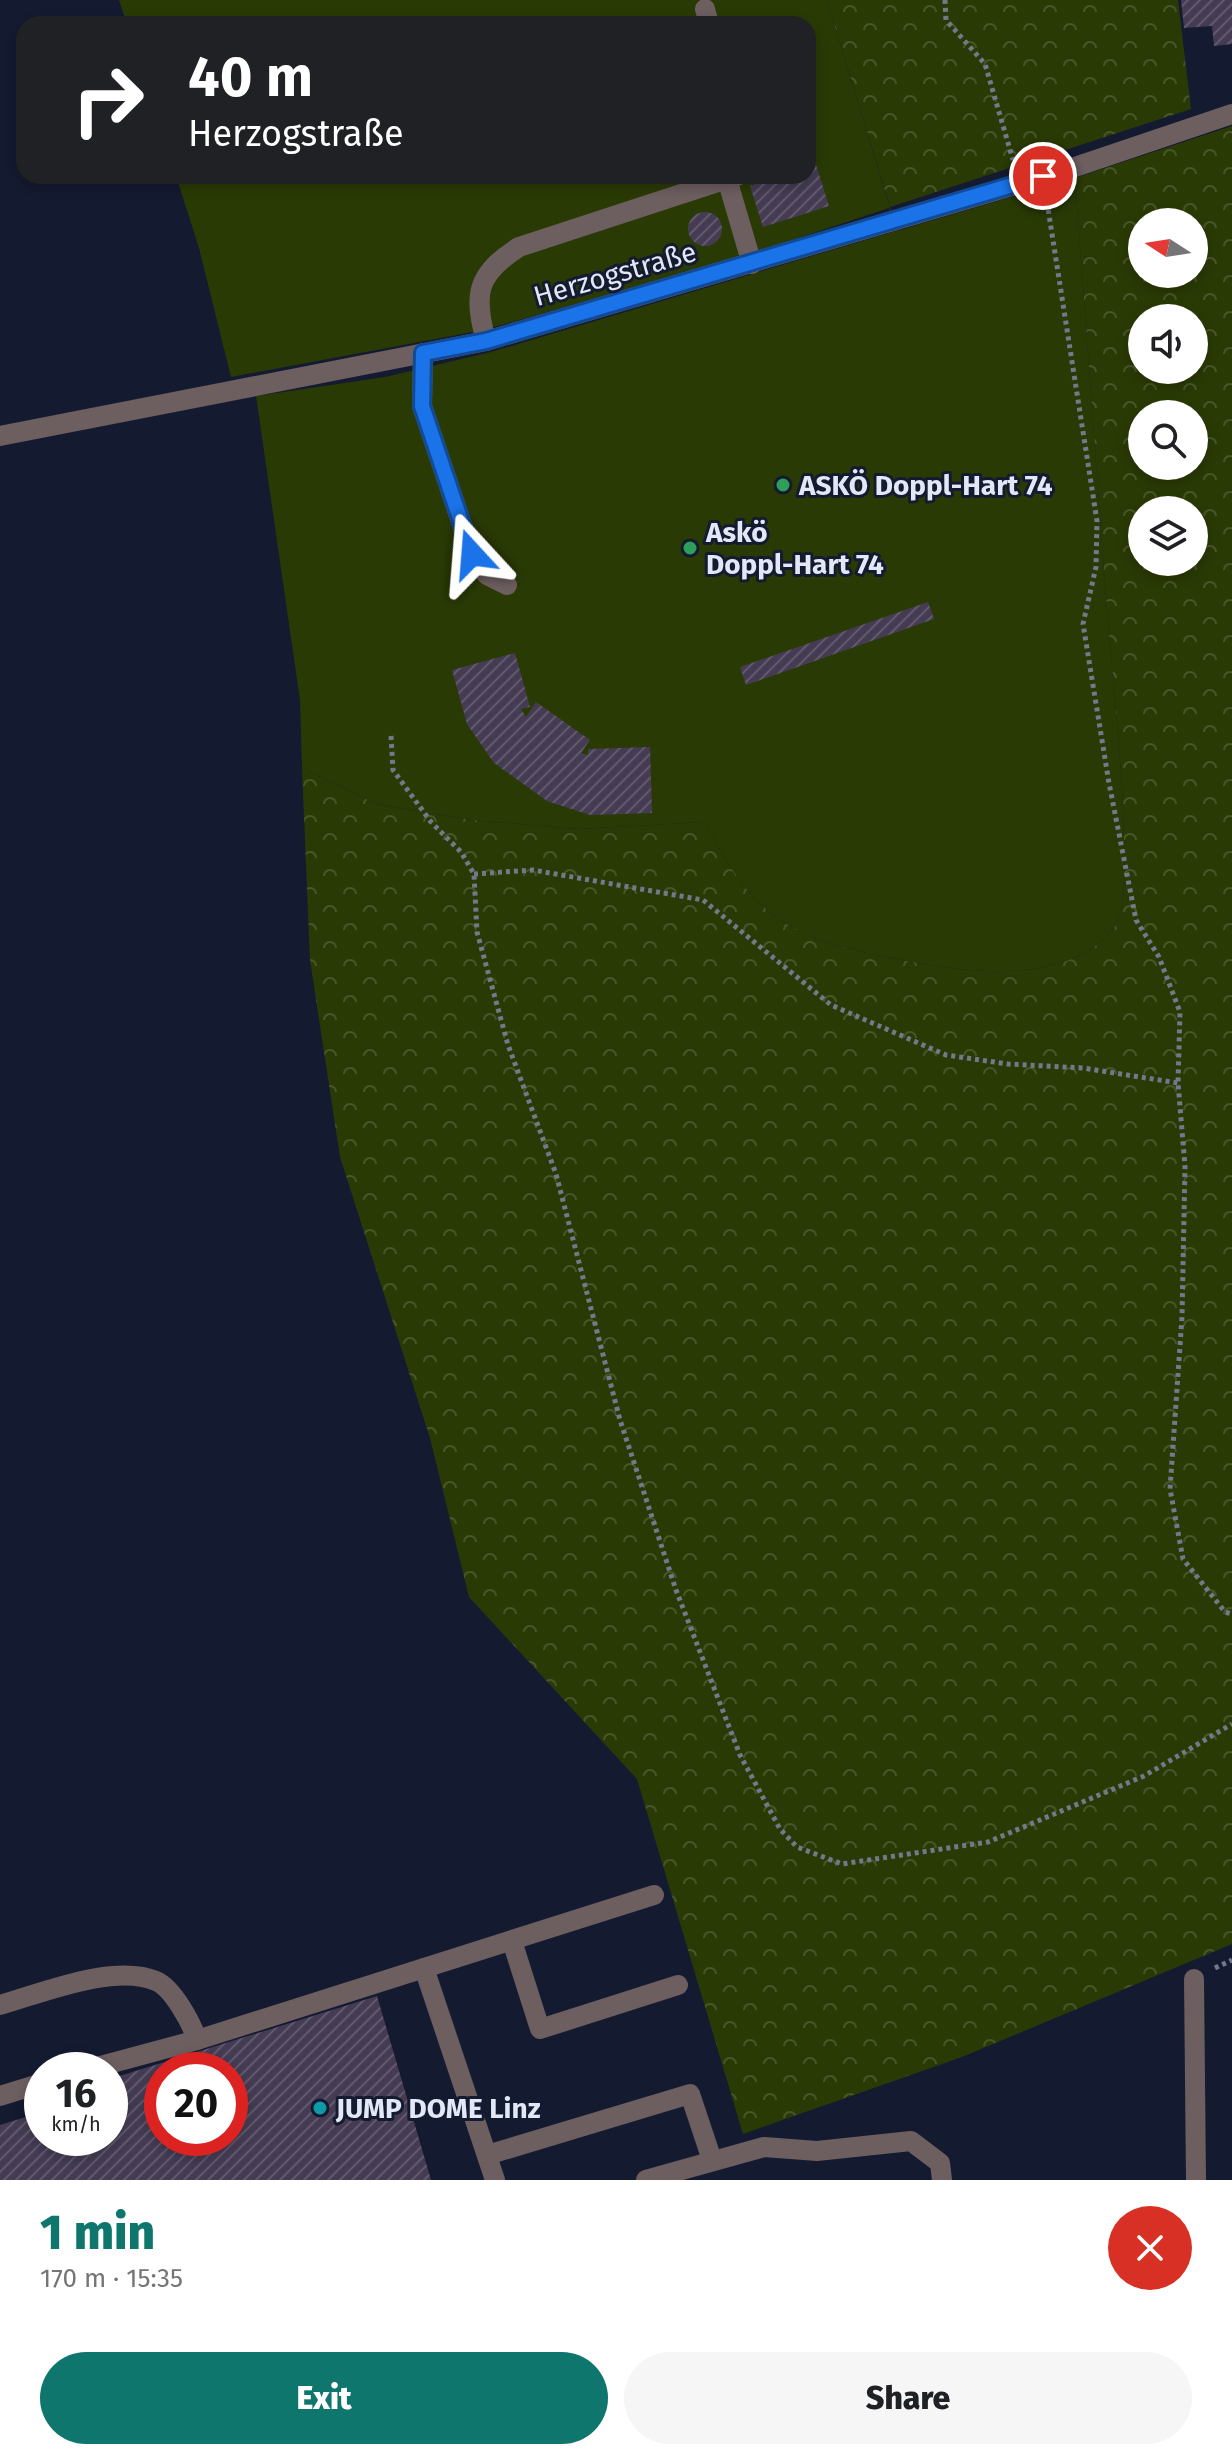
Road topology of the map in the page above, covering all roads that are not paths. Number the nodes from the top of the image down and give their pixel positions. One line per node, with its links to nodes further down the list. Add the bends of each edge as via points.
1 (1232, 114): 4 (street, Herzogstraße)
2 (713, 184): 5 (street, via 519,247 494,263 478,297)
3 (733, 184): 4 (street)
4 (752, 264): 5 (street, Herzogstraße)
5 (486, 341): 6 (street, Herzogstraße)
6 (423, 353): 7 (street, Herzogstraße); 8 (street, via 422,406 472,554 487,575)
7 (0, 436)
8 (507, 585)
9 (654, 1895): 10 (street)
10 (512, 1941): 11 (street); 13 (street, via 540,2029)
11 (424, 1968): 15 (street); 19 (street)
12 (1194, 1979): 24 (street)
13 (678, 1985)
14 (0, 2005): 15 (street, via 125,1975 158,1981 190,2019)
15 (197, 2040): 16 (street)
16 (128, 2059)
17 (24, 2089): 18 (street)
18 (0, 2096)
19 (487, 2155): 20 (street, via 690,2094); 21 (street)
20 (712, 2160): 22 (street); 23 (street, via 764,2147 817,2151 911,2141 940,2163)
21 (495, 2180)
22 (646, 2180)
23 (942, 2180)
24 (1196, 2180)

